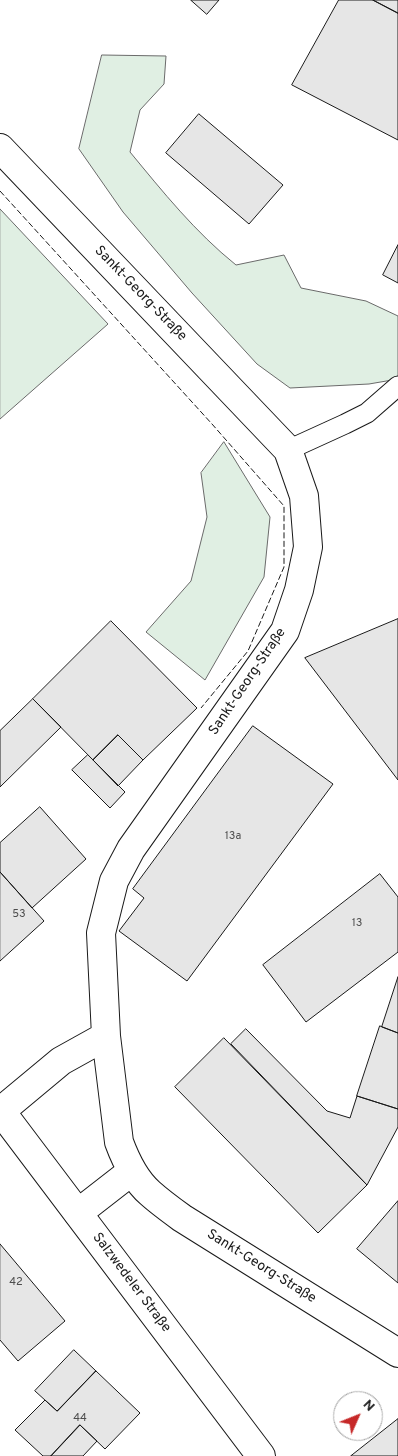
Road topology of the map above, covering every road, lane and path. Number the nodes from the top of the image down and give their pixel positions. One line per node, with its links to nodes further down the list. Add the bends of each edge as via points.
1 (0, 148): 3 (street, Sankt-Georg-Straße)
2 (398, 386): 3 (lane, via 367,412)
3 (288, 450): 4 (street, Sankt-Georg-Straße, via 304,496 308,547 299,590 285,631 131,849 114,881 101,933)
4 (106, 1036): 5 (street, via 62,1061); 6 (street, Sankt-Georg-Straße, via 120,1142)
5 (0, 1111): 7 (street, Salzwedeler Straße)
6 (132, 1171): 7 (street); 8 (street, Sankt-Georg-Straße, via 149,1193 182,1218)
7 (78, 1213): 9 (street, Salzwedeler Straße)
8 (398, 1353)
9 (261, 1456)

